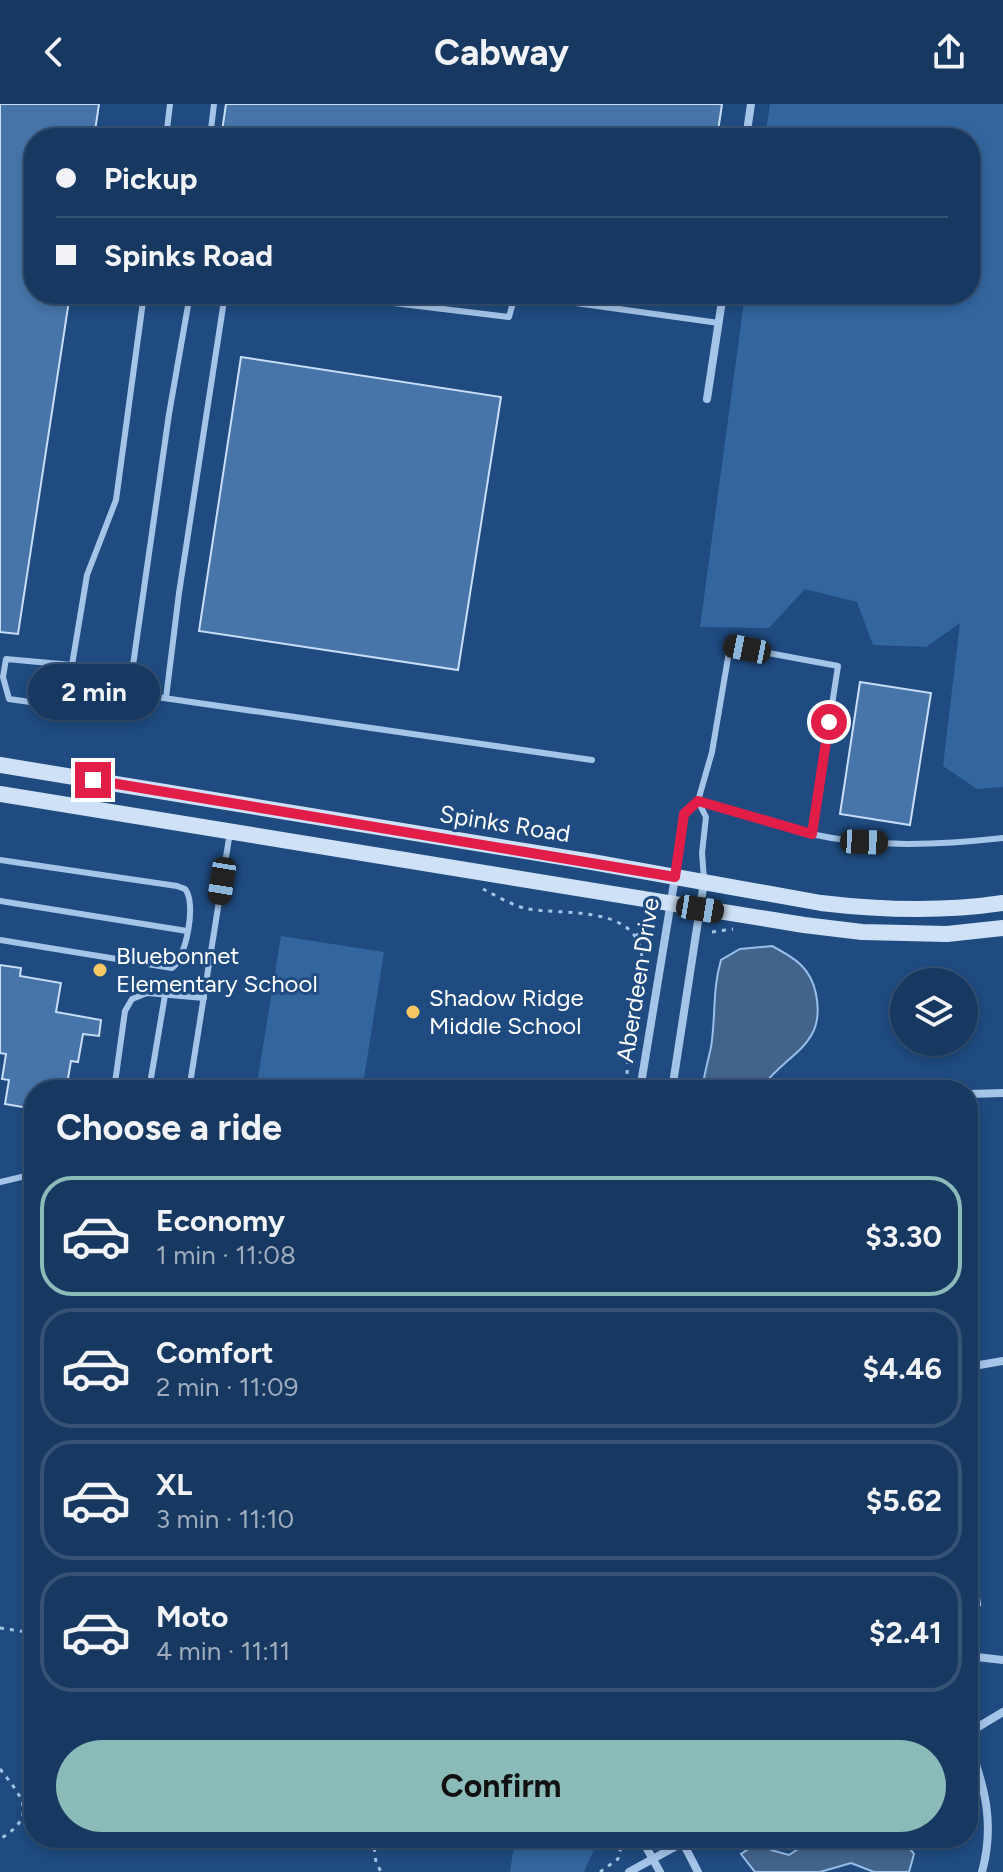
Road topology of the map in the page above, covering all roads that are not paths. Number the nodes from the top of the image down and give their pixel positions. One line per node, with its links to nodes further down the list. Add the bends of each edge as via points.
1 (170, 104): 4 (lane)
2 (214, 104): 5 (lane)
3 (751, 104): 6 (street)
4 (167, 128)
5 (211, 128)
6 (747, 128)
7 (143, 304): 16 (lane, via 116,500 87,575 72,665)
8 (188, 304): 17 (lane)
9 (224, 304): 18 (lane)
10 (402, 304): 11 (lane, via 509,317)
11 (511, 304)
12 (584, 304): 14 (lane)
13 (722, 304): 14 (street)
14 (719, 323): 15 (street)
15 (707, 399)
16 (3, 659): 17 (lane, via 9,699 100,712)
17 (129, 693): 18 (lane)
18 (166, 698): 19 (lane)
19 (592, 760)
20 (0, 765): 23 (main road, Spinks Road)
21 (0, 794): 24 (main road)
22 (698, 801): 25 (lane); 25 (lane, via 730,646 838,666); 28 (lane, via 684,814); 29 (lane, via 706,817)
23 (235, 804): 24 (main road); 28 (main road, Spinks Road)
24 (230, 832): 32 (main road); 38 (lane)
25 (812, 834): 26 (lane, via 911,844)
26 (1003, 838)
27 (0, 860): 35 (lane, via 185,889 192,902)
28 (675, 877): 29 (main road, Spinks Road); 32 (street, Aberdeen Drive)
29 (704, 882): 31 (main road, Spinks Road, via 860,908); 33 (street, Aberdeen Drive)
30 (0, 901): 35 (lane)
31 (1003, 903)
32 (671, 905): 33 (main road); 42 (street, Aberdeen Drive)
33 (700, 909): 34 (main road, via 862,932 947,934); 43 (street, Aberdeen Drive)
34 (1003, 928)
35 (187, 931): 36 (lane, via 182,957 166,968)
36 (0, 940)
37 (165, 995): 38 (lane); 39 (lane, via 147,993 127,1005); 40 (lane)
38 (204, 998): 41 (lane)
39 (116, 1080)
40 (151, 1080)
41 (191, 1080)
42 (642, 1080)
43 (674, 1080)
44 (1003, 1093): 45 (street)
45 (978, 1094)
46 (24, 1176): 47 (lane)
47 (0, 1182)
48 (1003, 1361): 49 (street)
49 (978, 1365)
50 (978, 1657): 51 (street)
51 (1003, 1660)
52 (1003, 1712): 53 (street)
53 (978, 1727)
54 (978, 1768): 62 (street, via 988,1810)
55 (646, 1848): 58 (street)
56 (669, 1848): 58 (street)
57 (688, 1848): 61 (street)
58 (650, 1858): 59 (street); 60 (street)
59 (629, 1872)
60 (660, 1872)
61 (698, 1872)
62 (982, 1872)

